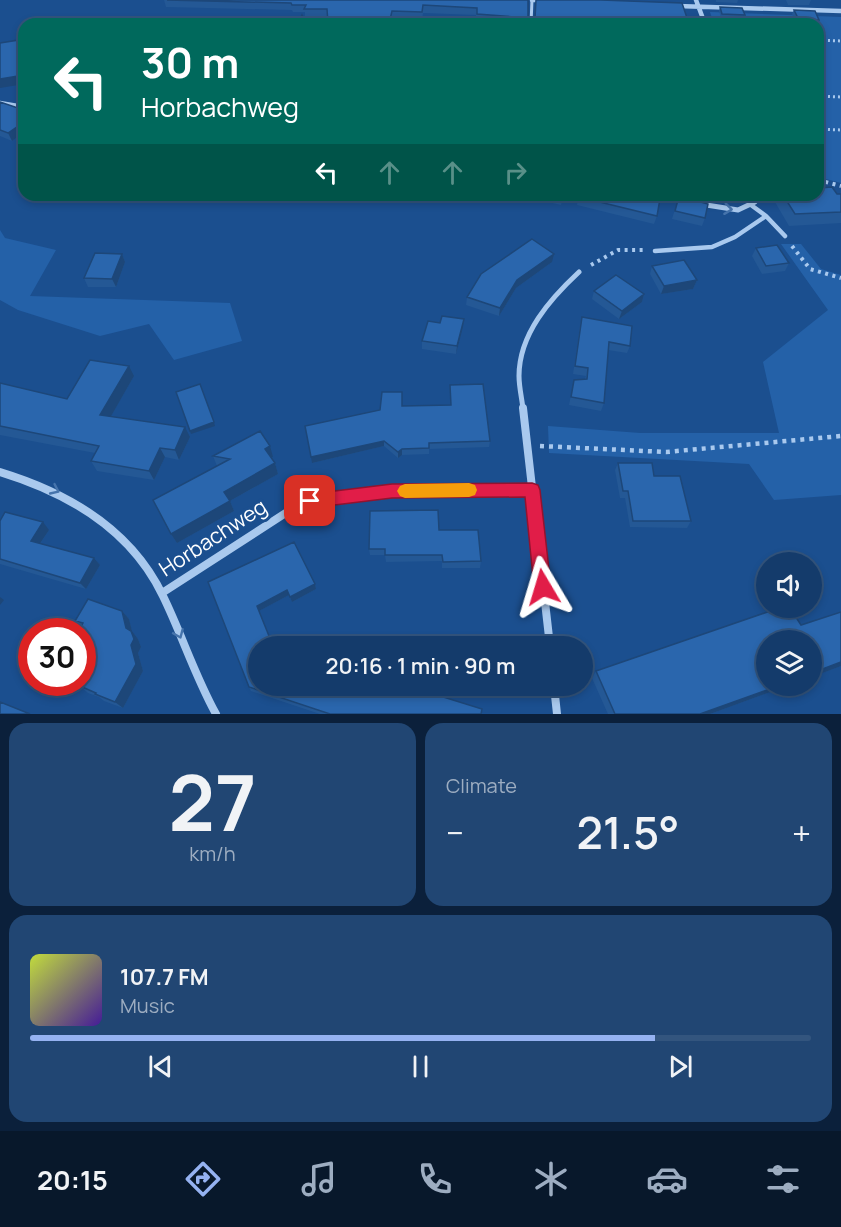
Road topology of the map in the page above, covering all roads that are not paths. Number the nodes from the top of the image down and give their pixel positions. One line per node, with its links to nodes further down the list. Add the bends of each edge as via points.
1 (532, 0): 3 (street); 7 (lane)
2 (696, 0): 5 (street)
3 (556, 1)
4 (674, 6): 5 (street)
5 (698, 6): 6 (street); 8 (street)
6 (841, 11)
7 (531, 18)
8 (703, 18)
9 (0, 103): 10 (street)
10 (18, 106)
11 (689, 201): 13 (street, one-way to 13, via 730,210)
12 (755, 201): 13 (street)
13 (752, 205): 14 (lane)
14 (766, 216): 15 (lane); 16 (lane, via 712,247)
15 (785, 236)
16 (655, 250)
17 (579, 272): 19 (street, via 553,294 523,349 519,375)
18 (0, 472): 20 (street, one-way to 20, via 70,497 101,519 134,549)
19 (532, 490): 20 (street, Horbachweg, via 392,491 310,501); 21 (street)
20 (162, 593): 23 (street, one-way to 23)
21 (549, 636)
22 (555, 696): 24 (street)
23 (216, 714)
24 (557, 714)

